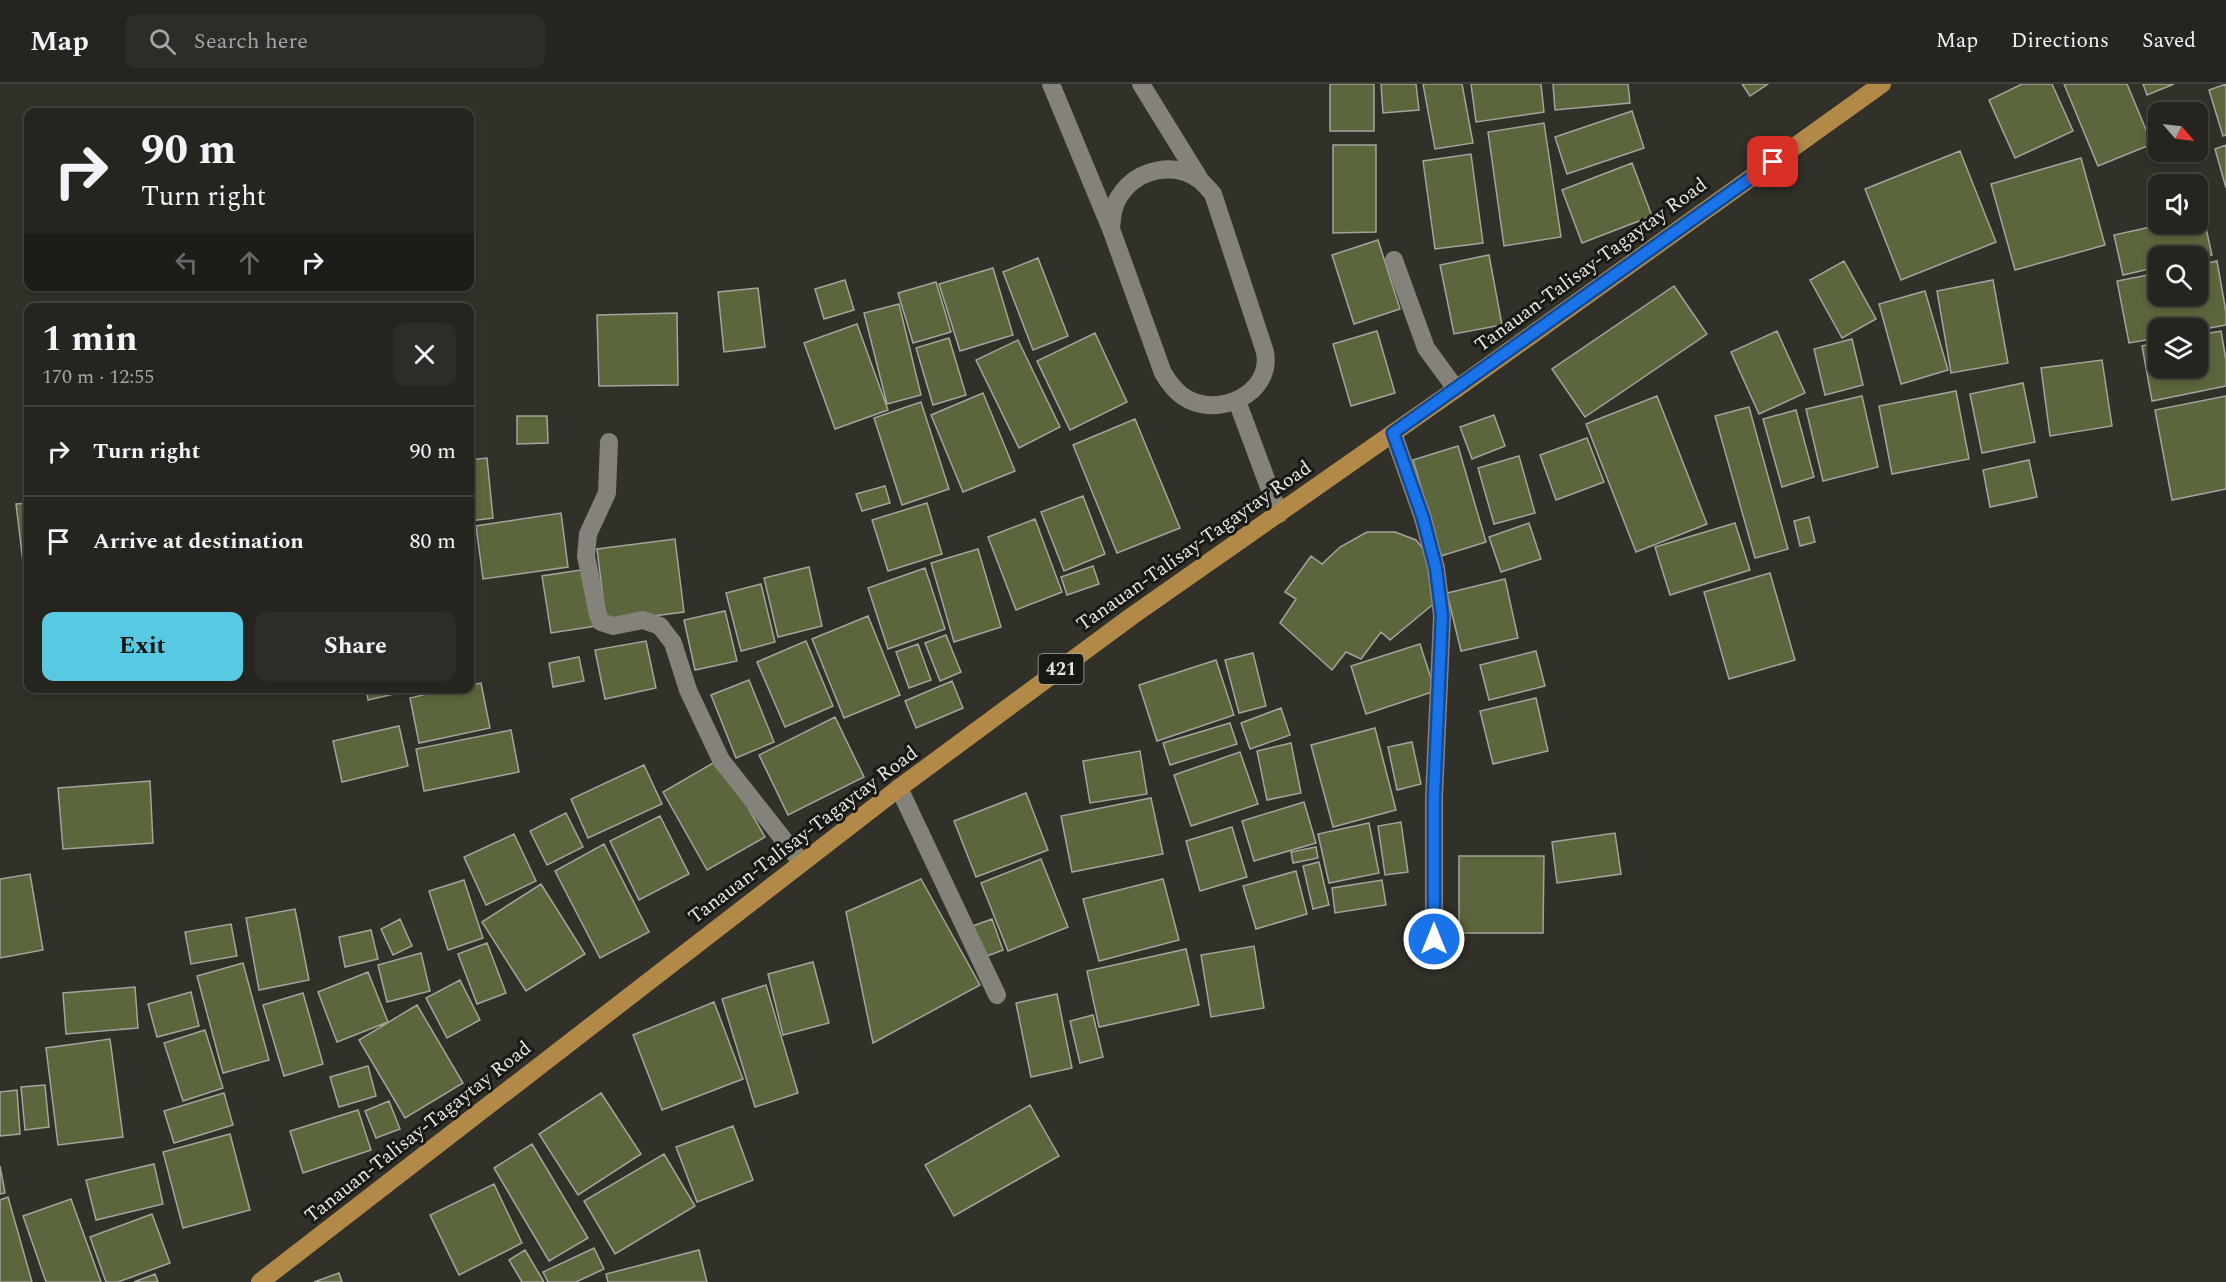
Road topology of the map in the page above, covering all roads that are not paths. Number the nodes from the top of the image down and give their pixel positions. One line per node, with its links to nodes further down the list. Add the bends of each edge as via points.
1 (1051, 84): 5 (street)
2 (1141, 84): 4 (street)
3 (1882, 84): 7 (main road, Tanauan-Talisay-Tagaytay Road / 421)
4 (1200, 180): 5 (street, via 1183,171 1146,173 1119,195); 8 (street, via 1213,194 1220,211 1267,363 1253,390)
5 (1111, 229): 8 (street, via 1163,373 1172,388 1203,405)
6 (1394, 260): 7 (street, via 1426,348)
7 (1456, 389): 9 (main road, Tanauan-Talisay-Tagaytay Road / 421)
8 (1237, 400): 11 (street)
9 (1393, 433): 11 (main road, Tanauan-Talisay-Tagaytay Road / 421); 14 (street, via 1423,518 1436,568 1442,616 1434,797)
10 (609, 442): 13 (street, via 607,493 588,534 586,556 598,615 602,622 613,626 643,620 660,626 673,643 688,690 721,760)
11 (1279, 513): 12 (main road, Tanauan-Talisay-Tagaytay Road / 421)
12 (899, 788): 13 (main road, Tanauan-Talisay-Tagaytay Road / 421); 15 (street)
13 (802, 863): 16 (main road, Tanauan-Talisay-Tagaytay Road / 421)
14 (1434, 939)
15 (997, 995)
16 (260, 1282)

